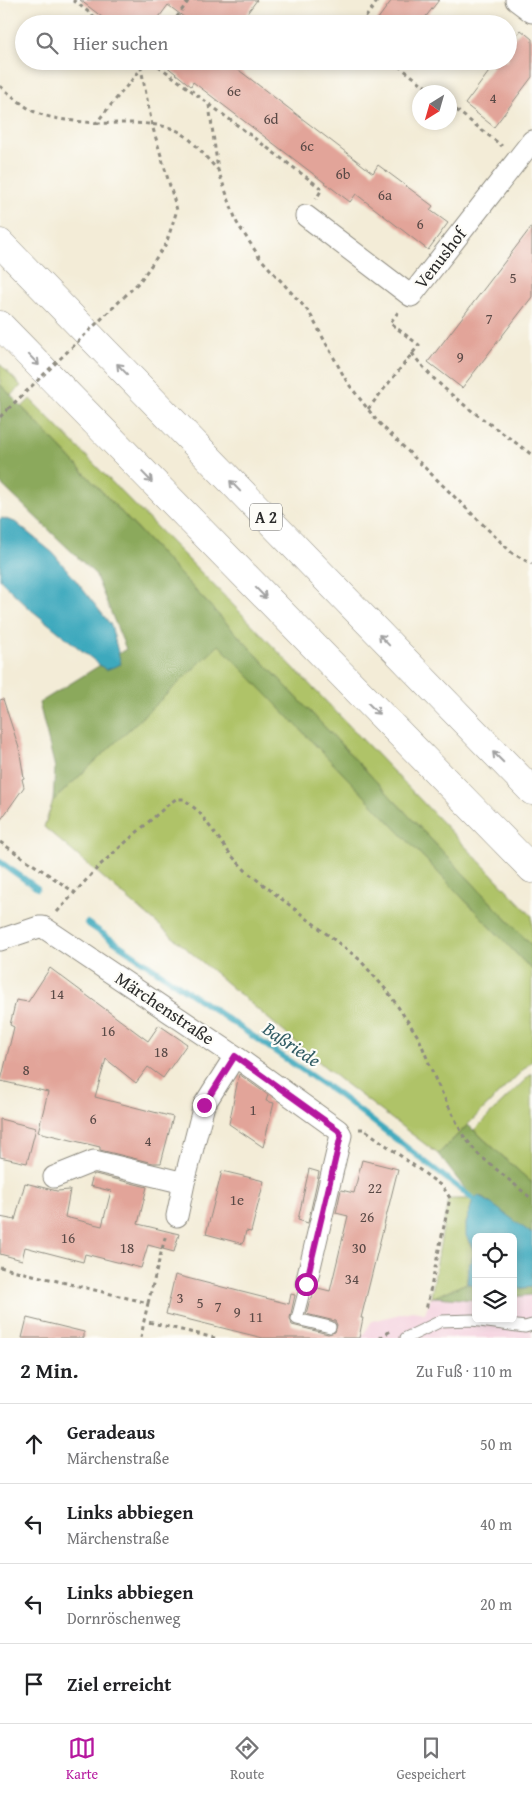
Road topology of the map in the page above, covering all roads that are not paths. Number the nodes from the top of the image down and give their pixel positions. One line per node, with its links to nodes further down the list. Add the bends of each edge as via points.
1 (516, 0): 2 (street)
2 (532, 12)
3 (532, 141): 4 (street, Venushof, via 411,296)
4 (306, 216)
5 (0, 243): 7 (highway, A 2, one-way to 5)
6 (0, 325): 8 (highway, one-way to 8)
7 (532, 791)
8 (532, 869)
9 (0, 940): 10 (street, Märchenstraße, via 43,927)
10 (235, 1056): 12 (street, via 204,1105); 14 (street, Märchenstraße, via 332,1125 341,1135)
11 (54, 1176): 12 (street, via 94,1161)
12 (184, 1183): 13 (street)
13 (177, 1216)
14 (306, 1284): 16 (lane, via 297,1319)
15 (532, 1325): 17 (lane, via 441,1321)
16 (330, 1327)
17 (406, 1338)

